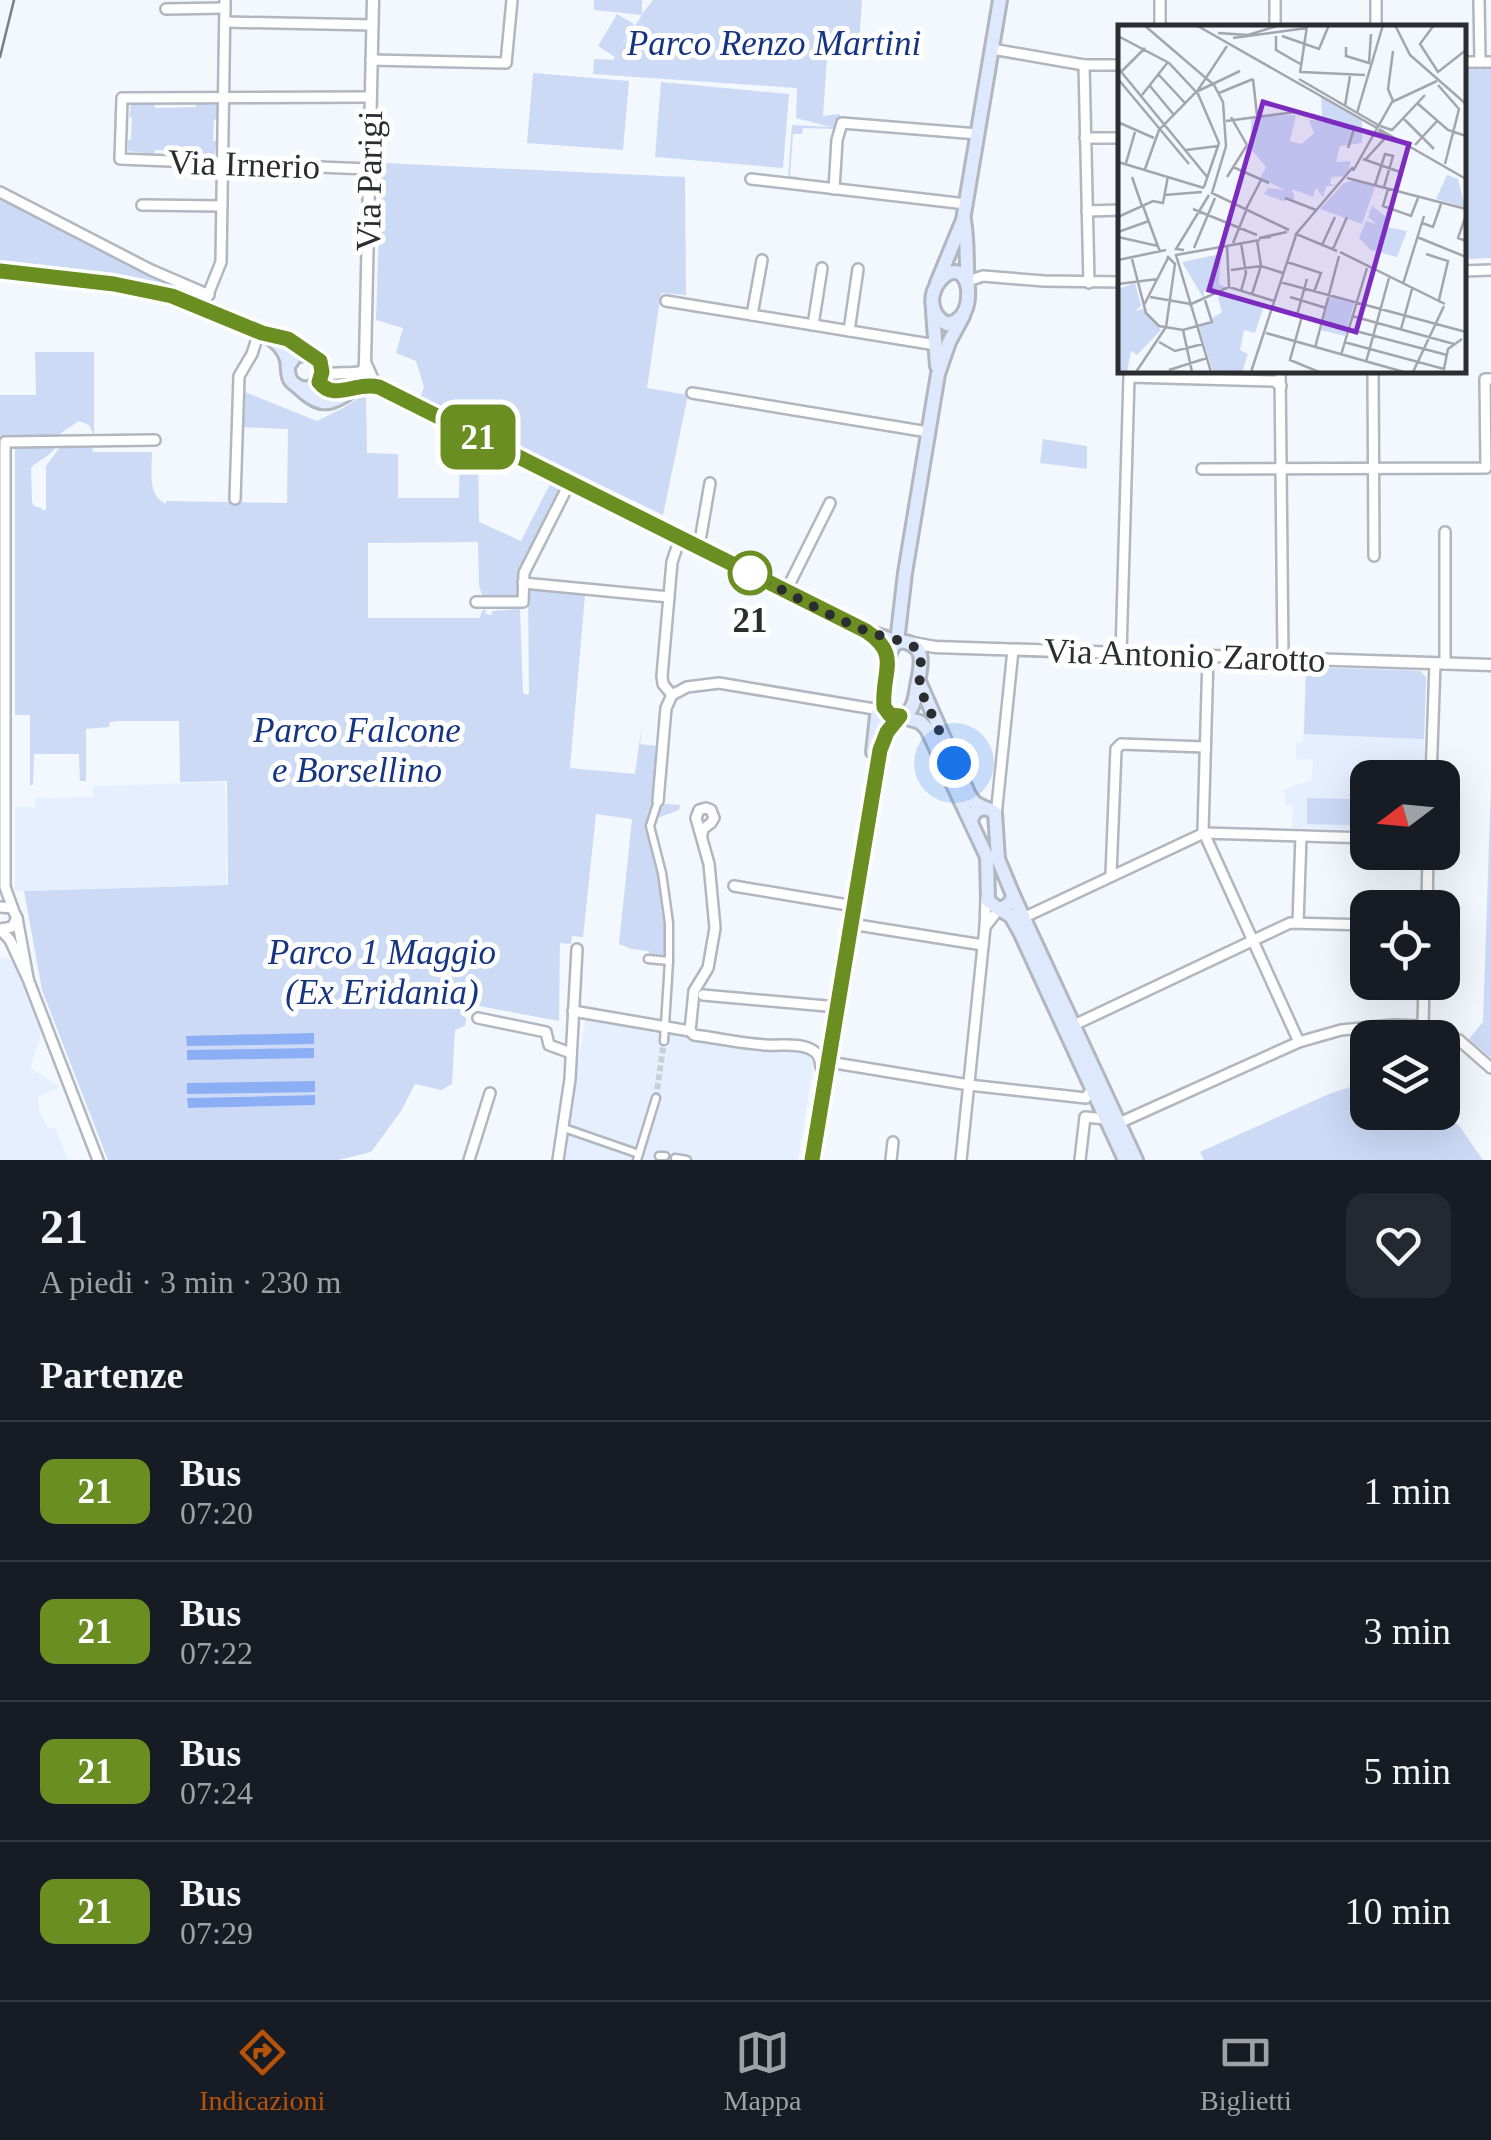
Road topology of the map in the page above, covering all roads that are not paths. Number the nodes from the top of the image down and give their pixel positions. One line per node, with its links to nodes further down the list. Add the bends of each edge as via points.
1 (373, 0): 8 (street, Via Parigi)
2 (512, 0): 10 (street, via 506,63)
3 (1000, 0): 9 (main road)
4 (1479, 0): 11 (street)
5 (225, 4): 6 (street); 7 (street)
6 (166, 9)
7 (225, 22): 8 (street); 14 (street)
8 (372, 25): 10 (street, Via Parigi)
9 (992, 49): 12 (street); 16 (main road)
10 (372, 60): 15 (street, Via Parigi)
11 (1486, 62)
12 (1084, 65): 13 (street); 17 (street)
13 (1118, 65)
14 (224, 96): 15 (street); 19 (street); 19 (street, Via Irnerio, via 122,98 120,159)
15 (370, 97): 20 (street, Via Parigi)
16 (978, 134): 22 (street, via 842,123); 27 (main road)
17 (1086, 138): 18 (street); 28 (street)
18 (1118, 138)
19 (223, 163): 20 (street, Via Irnerio); 25 (street)
20 (369, 169): 47 (street, Via Parigi)
21 (751, 179): 22 (street)
22 (834, 188): 27 (street)
23 (0, 192): 38 (street)
24 (142, 204): 25 (street)
25 (222, 206): 38 (street, via 221,262)
26 (1118, 210): 28 (street)
27 (965, 211): 35 (main road); 36 (main road)
28 (1087, 211): 34 (street)
29 (762, 260): 40 (street)
30 (822, 268): 42 (street)
31 (858, 269): 43 (street)
32 (7, 271): 38 (main road)
33 (1118, 282): 34 (street)
34 (1088, 283): 36 (street, via 983,276)
35 (937, 284): 36 (main road, via 955,271); 39 (main road)
36 (968, 285): 41 (main road)
37 (666, 300): 40 (street)
38 (206, 301): 44 (main road)
39 (933, 310): 41 (main road, via 947,324); 45 (main road)
40 (752, 315): 42 (street)
41 (963, 316): 51 (main road)
42 (812, 325): 43 (street)
43 (848, 331): 45 (street)
44 (261, 332): 46 (main road); 48 (main road, via 282,348); 67 (street, via 239,376)
45 (936, 345): 51 (main road)
46 (314, 356): 48 (main road, via 298,354); 52 (street); 54 (main road, via 322,367)
47 (365, 362): 52 (street); 57 (street)
48 (288, 366): 55 (main road)
49 (1280, 372): 56 (street)
50 (1373, 372): 62 (street)
51 (938, 374): 60 (main road)
52 (354, 379): 54 (main road, via 329,392); 55 (main road, via 336,402 311,398); 57 (main road)
53 (1491, 379): 59 (street, via 1485,380)
54 (319, 380): 55 (main road)
55 (296, 386)
56 (1280, 386): 63 (street); 81 (street, via 1129,377)
57 (379, 387): 65 (main road)
58 (692, 392): 60 (street)
59 (1488, 428): 62 (street, via 1486,468)
60 (928, 432): 77 (main road)
61 (155, 440): 105 (street, via 5,442)
62 (1373, 467): 63 (street); 72 (street)
63 (1280, 468): 64 (street); 85 (street)
64 (1202, 469)
65 (570, 482): 70 (main road); 73 (street)
66 (710, 483): 71 (street)
67 (234, 500)
68 (830, 503): 74 (street)
69 (1445, 532): 86 (street)
70 (680, 538): 71 (main road); 75 (street)
71 (697, 546): 74 (main road)
72 (1374, 556)
73 (523, 583): 75 (street); 76 (street, via 523,602)
74 (786, 591): 78 (main road)
75 (669, 597): 89 (street, via 662,679)
76 (476, 602)
77 (901, 607): 78 (main road, via 887,627); 79 (main road)
78 (866, 631): 79 (main road); 84 (main road)
79 (902, 642): 80 (street, Via Antonio Zarotto); 84 (main road); 88 (main road, via 919,652)
80 (936, 648): 82 (street, Via Antonio Zarotto); 88 (street)
81 (1121, 648): 82 (street, Via Antonio Zarotto); 83 (street, Via Antonio Zarotto)
82 (1013, 650): 94 (street)
83 (1208, 656): 85 (street, Via Antonio Zarotto); 92 (street)
84 (888, 657): 90 (main road)
85 (1283, 658): 86 (street, Via Antonio Zarotto)
86 (1440, 664): 87 (street, Via Antonio Zarotto); 93 (street)
87 (1491, 666)
88 (919, 674): 91 (main road, via 913,706); 96 (main road, via 969,795)
89 (672, 695): 90 (street, via 719,683); 95 (street)
90 (881, 705): 91 (main road); 109 (main road)
91 (900, 716): 98 (main road, via 927,730); 109 (main road, via 880,750)
92 (1205, 747): 99 (street); 103 (street, via 1116,749)
93 (1432, 760)
94 (998, 796): 96 (street); 97 (street)
95 (658, 801): 122 (street, via 650,826 666,898)
96 (985, 808): 97 (main road); 98 (main road)
97 (996, 820): 107 (main road, via 998,859)
98 (971, 821): 106 (main road, via 988,863)
99 (1204, 833): 101 (street); 103 (street); 118 (street)
100 (702, 835): 131 (street, via 715,928 708,968 695,989)
101 (1301, 836): 102 (street); 113 (street)
102 (1350, 837)
103 (1112, 875): 112 (street)
104 (734, 886): 109 (street)
105 (5, 887): 108 (street); 111 (street)
106 (987, 891): 110 (main road); 116 (street)
107 (1014, 895): 110 (main road); 112 (main road)
108 (0, 905): 111 (street)
109 (851, 906): 114 (main road); 125 (main road)
110 (999, 909): 116 (street); 129 (main road, via 1011,916)
111 (15, 914): 117 (street, via 12,928); 123 (street)
112 (1024, 917): 129 (main road)
113 (1298, 923): 115 (street); 118 (street)
114 (851, 924): 119 (street); 125 (main road)
115 (1350, 924)
116 (984, 927): 119 (street)
117 (0, 929): 123 (street)
118 (1254, 942): 129 (street); 133 (street)
119 (983, 945): 139 (street)
120 (577, 949): 126 (street)
121 (648, 959): 122 (street)
122 (669, 961): 128 (street)
123 (29, 980): 150 (street)
124 (703, 994): 125 (street)
125 (834, 1006): 136 (main road); 137 (main road)
126 (574, 1011): 128 (street); 135 (street)
127 (478, 1018): 135 (street, via 546,1032 549,1046)
128 (665, 1026): 131 (street); 132 (street)
129 (1070, 1027): 140 (main road); 145 (main road)
130 (1350, 1029): 133 (street)
131 (690, 1031): 137 (street, via 810,1049)
132 (664, 1041)
133 (1299, 1042): 145 (street)
134 (1460, 1042): 138 (street)
135 (571, 1052): 146 (street)
136 (830, 1054): 139 (street, via 836,1063); 154 (main road)
137 (821, 1067): 154 (main road)
138 (1491, 1068)
139 (969, 1085): 143 (street); 156 (street)
140 (1092, 1088): 143 (street); 145 (main road)
141 (490, 1093): 151 (street)
142 (656, 1098): 148 (street)
143 (1080, 1098): 144 (street)
144 (1085, 1117): 145 (street); 157 (street)
145 (1113, 1121): 158 (main road); 159 (main road)
146 (564, 1128): 148 (street); 152 (street)
147 (893, 1142): 155 (street)
148 (638, 1157)
149 (675, 1158): 153 (street)
150 (98, 1160)
151 (468, 1160)
152 (558, 1160)
153 (687, 1160)
154 (809, 1160)
155 (891, 1160)
156 (961, 1160)
157 (1080, 1160)
158 (1125, 1160)
159 (1136, 1160)

